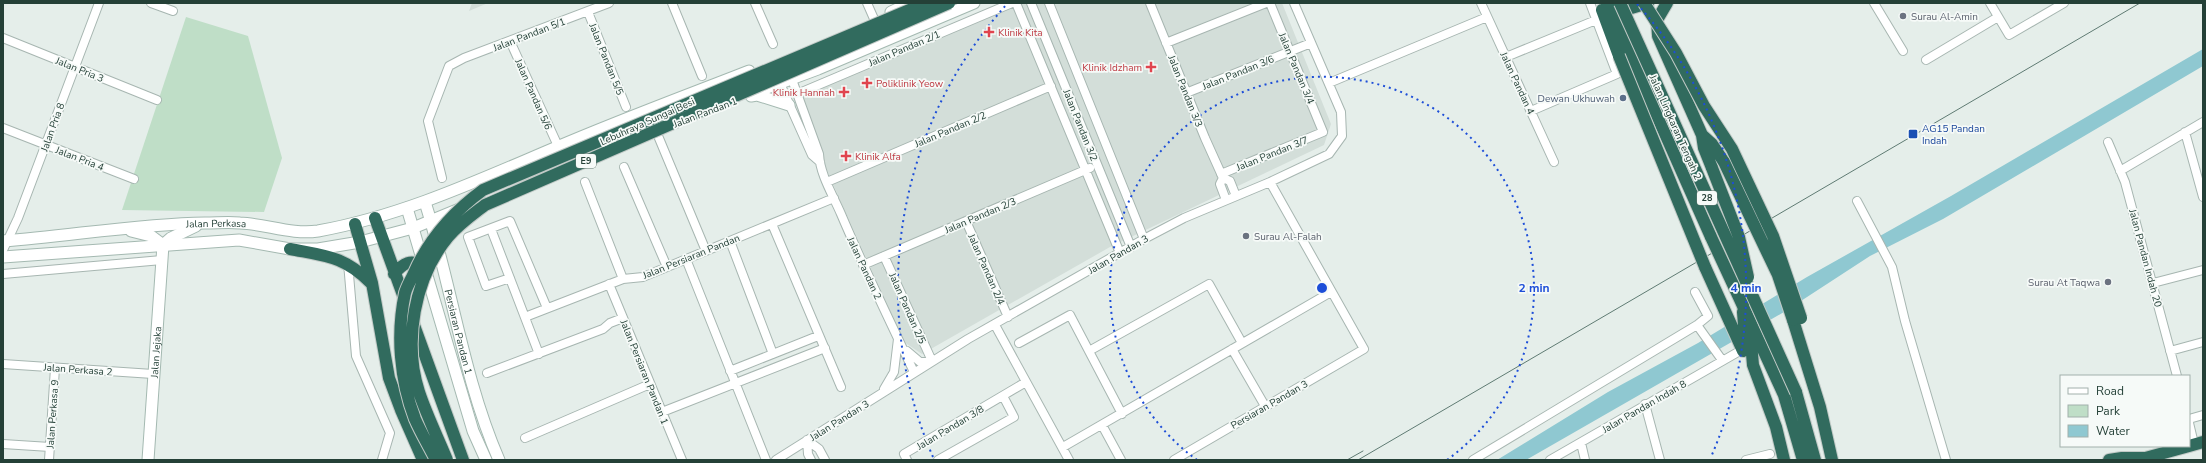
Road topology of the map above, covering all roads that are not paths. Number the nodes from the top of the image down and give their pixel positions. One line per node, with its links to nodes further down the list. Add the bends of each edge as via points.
1 (99, 3): 49 (street, Jalan Pria 8)
2 (151, 3): 31 (street)
3 (609, 3): 32 (street, Jalan Pandan 5/1)
4 (672, 3): 50 (street)
5 (755, 3): 42 (street)
6 (867, 3): 35 (street)
7 (910, 3): 35 (main road)
8 (926, 3): 191 (highway, Lebuhraya Sungai Besi / E9, bridge, via 483,190 465,203 441,227 417,266 405,292 399,338 408,396 415,419)
9 (949, 3): 192 (highway, Lebuhraya Sungai Besi / E9, bridge, via 485,205 463,222 448,237 431,263 417,297 413,325 412,353 419,391)
10 (974, 3): 39 (main road, Jalan Pandan 1)
11 (1012, 3): 56 (street, Jalan Pandan 2/1)
12 (1016, 3): 54 (street)
13 (1031, 3): 73 (street, Jalan Pandan 3/2)
14 (1049, 3): 101 (street, Jalan Pandan 3/2)
15 (1150, 3): 40 (street, Jalan Pandan 3/3)
16 (1266, 3): 40 (street)
17 (1270, 3): 44 (street, Jalan Pandan 3/4)
18 (1294, 3): 41 (street, Jalan Pandan 3)
19 (1590, 3): 36 (street)
20 (1600, 3): 143 (highway, bridge, via 1619,56)
21 (1607, 3): 129 (highway, Jalan Lingkaran Tengah 2 / 28, bridge)
22 (1611, 3): 25 (highway, via 1628,9)
23 (1620, 3): 129 (highway, Jalan Lingkaran Tengah 2 / 28, bridge)
24 (1644, 3): 134 (highway, bridge, via 1732,149 1773,236)
25 (1648, 3)
26 (1667, 3): 67 (highway, via 1657,20 1658,36)
27 (1874, 3): 43 (street)
28 (1990, 3): 34 (street)
29 (2064, 3): 34 (street, via 2009,35)
30 (1483, 4): 33 (street, Jalan Pandan 4)
31 (173, 11)
32 (588, 12): 38 (street, Jalan Pandan 5/1); 60 (street, Jalan Pandan 5/5)
33 (1488, 17): 45 (street, Jalan Pandan 4); 52 (street)
34 (1998, 17): 47 (street)
35 (875, 19): 39 (street); 46 (main road)
36 (1596, 20): 45 (street); 61 (street, via 1617,74)
37 (3, 38): 49 (street, Jalan Pria 3)
38 (510, 41): 70 (street, Jalan Pandan 5/6); 78 (street, Jalan Pandan 5/1, via 449,66 428,121)
39 (884, 42): 51 (main road, Jalan Pandan 1)
40 (1166, 43): 55 (street, Jalan Pandan 3/3)
41 (1311, 43): 44 (street, Jalan Pandan 3/6); 52 (street, Jalan Pandan 3)
42 (773, 44)
43 (1902, 51)
44 (1290, 52): 55 (street, Jalan Pandan 3/6); 65 (street, Jalan Pandan 3/4)
45 (1506, 57): 61 (street, Jalan Pandan 4)
46 (784, 58): 48 (main road); 51 (street, Jalan Pandan 2)
47 (1926, 60)
48 (771, 63): 53 (street, Jalan Pandan 2); 70 (main road)
49 (74, 67): 58 (street, Jalan Pria 3); 69 (street, Jalan Pria 8)
50 (702, 76)
51 (792, 79): 53 (main road, Jalan Pandan 1); 56 (street, Jalan Pandan 2)
52 (1329, 83): 82 (street, Jalan Pandan 3, via 1341,112 1342,136 1336,148 1329,154)
53 (780, 84): 57 (main road, Jalan Pandan 1); 59 (street, Jalan Pandan 2)
54 (1051, 86): 75 (street); 81 (street, Jalan Pandan 2/2)
55 (1186, 93): 77 (street, Jalan Pandan 3/3)
56 (797, 94): 71 (street, Jalan Pandan 2)
57 (743, 97): 59 (main road, via 757,95); 64 (main road, Jalan Pandan 1)
58 (157, 100)
59 (789, 105): 71 (street, Jalan Pandan 2, via 812,155)
60 (626, 107)
61 (1531, 111): 72 (street, Jalan Pandan 4)
62 (2203, 122): 66 (street)
63 (4, 130): 69 (street, Jalan Pria 4)
64 (656, 131): 89 (main road, Jalan Pandan 1); 108 (street)
65 (1323, 132): 77 (street, Jalan Pandan 3/7)
66 (2186, 132): 76 (street); 84 (street)
67 (1702, 135): 129 (highway, bridge, via 1704,148 1739,237); 134 (highway, bridge, via 1712,144 1724,162)
68 (2108, 142): 76 (street, Jalan Pandan Indah 20)
69 (46, 145): 79 (street, Jalan Pria 4); 104 (street, Jalan Pria 8)
70 (558, 146): 88 (main road)
71 (820, 162): 81 (street, Jalan Pandan 2)
72 (1554, 162)
73 (1097, 165): 75 (street, Jalan Pandan 2/3); 106 (street, Jalan Pandan 3/2)
74 (624, 167): 118 (street)
75 (1086, 170): 93 (street, Jalan Pandan 2/3); 109 (street)
76 (2120, 171): 125 (street, Jalan Pandan Indah 20)
77 (1222, 176): 83 (street, Jalan Pandan 3/3, via 1230,181); 86 (street, Jalan Pandan 3/3, via 1220,184)
78 (442, 178)
79 (134, 179)
80 (585, 182): 123 (street)
81 (827, 182): 85 (street, Jalan Pandan 2)
82 (1270, 182): 83 (street, Jalan Pandan 3); 127 (street)
83 (1236, 196): 86 (street, Jalan Pandan 3)
84 (2203, 197)
85 (834, 198): 96 (street, Jalan Persiaran Pandan); 117 (street, Jalan Pandan 2)
86 (1226, 200): 101 (street, Jalan Pandan 3)
87 (1857, 201): 213 (street, via 1889,259)
88 (425, 202): 90 (main road, Jalan Perkasa); 92 (main road, Persiaran Pandan 1)
89 (475, 202): 92 (main road, Jalan Pandan 1); 112 (main road, via 447,228 442,239)
90 (407, 208): 91 (main road, Jalan Perkasa); 97 (main road, Persiaran Pandan 1)
91 (375, 218): 95 (main road, Jalan Perkasa); 100 (highway)
92 (431, 221): 97 (main road, Jalan Pandan 1); 112 (main road, Persiaran Pandan 1)
93 (966, 221): 110 (street, Jalan Pandan 2/3); 132 (street, Jalan Pandan 2/4)
94 (202, 223): 95 (main road, Jalan Perkasa, via 241,223 315,232); 98 (main road, Jalan Perkasa); 105 (main road)
95 (355, 224): 103 (highway)
96 (772, 224): 102 (street, Jalan Persiaran Pandan); 137 (street)
97 (413, 228): 100 (main road, Jalan Perkasa); 116 (main road, Persiaran Pandan 1)
98 (124, 229): 104 (main road, Jalan Perkasa); 105 (main road, via 151,236)
99 (491, 229): 122 (street); 122 (street, via 468,237 486,286); 130 (street, via 510,221)
100 (382, 237): 103 (main road, Jalan Perkasa); 121 (highway)
101 (1144, 239): 106 (street, Jalan Pandan 3)
102 (730, 241): 108 (street, Jalan Persiaran Pandan); 148 (street)
103 (360, 242): 107 (main road, Jalan Perkasa, via 318,249); 124 (highway)
104 (5, 244)
105 (163, 245): 107 (main road, Jalan Perkasa, via 239,240); 111 (main road, Jalan Perkasa); 114 (main road, Jalan Jejaka)
106 (1131, 247): 109 (street, Jalan Pandan 3)
107 (290, 249): 115 (highway, via 331,256)
108 (706, 251): 113 (street, Jalan Persiaran Pandan)
109 (1120, 253): 132 (street, Jalan Pandan 3)
110 (884, 256): 117 (street, Jalan Pandan 2/3); 152 (street, Jalan Pandan 2/5)
111 (3, 257)
112 (440, 259): 195 (main road, Persiaran Pandan 1, via 471,381 485,427)
113 (686, 259): 118 (street, Jalan Persiaran Pandan); 155 (street)
114 (162, 260): 120 (street); 158 (main road, Jalan Jejaka)
115 (348, 263): 124 (highway); 189 (street, via 356,356 390,432)
116 (424, 265): 121 (highway, via 413,261 406,262); 194 (main road, Persiaran Pandan 1, via 473,431)
117 (863, 265): 138 (street, Jalan Pandan 2)
118 (667, 267): 123 (street, Jalan Persiaran Pandan, via 643,277)
119 (2203, 270): 125 (street)
120 (3, 274)
121 (394, 274): 150 (highway)
122 (510, 278): 131 (street)
123 (623, 278): 126 (street, Jalan Persiaran Pandan)
124 (372, 283): 160 (highway)
125 (2153, 283): 146 (street, Jalan Pandan Indah 20)
126 (609, 284): 130 (street, Jalan Persiaran Pandan); 133 (street, Jalan Persiaran Pandan 1)
127 (1331, 292): 141 (street); 168 (street, Persiaran Pandan 3, via 1364,349)
128 (1695, 292): 136 (street, via 1708,316)
129 (1748, 303): 151 (highway, via 1745,338); 210 (highway, Jalan Lingkaran Tengah 2 / 28, via 1784,396); 211 (highway, Jalan Lingkaran Tengah 2 / 28, bridge, via 1796,392)
130 (547, 308): 131 (street, Jalan Persiaran Pandan)
131 (525, 317): 147 (street)
132 (1008, 317): 135 (street, Jalan Pandan 3)
133 (623, 318): 147 (street, via 603,329); 162 (street, Jalan Persiaran Pandan 1)
134 (1797, 319): 212 (highway, via 1819,389 1820,408)
135 (995, 325): 152 (street, Jalan Pandan 3); 161 (street)
136 (1699, 328): 149 (street); 204 (street)
137 (818, 336): 142 (street); 148 (street)
138 (898, 339): 152 (street, via 914,359); 156 (street, Jalan Pandan 2); 165 (street, via 894,372)
139 (2203, 342): 146 (street)
140 (1019, 343): 145 (street, via 1070,315)
141 (1242, 343): 144 (street); 145 (street, via 1209,284)
142 (825, 348): 163 (street); 164 (street)
143 (1739, 348): 149 (street, Jalan Pandan Indah 8); 151 (highway)
144 (1232, 349): 168 (street); 170 (street)
145 (1089, 351): 170 (street)
146 (2170, 351): 159 (street, Jalan Pandan Indah 20)
147 (539, 354): 157 (street)
148 (773, 354): 155 (street)
149 (1720, 357): 167 (street, Jalan Pandan Indah 8)
150 (426, 360): 160 (highway, via 418,353 406,350 391,361); 193 (highway)
151 (1753, 360): 209 (highway, via 1776,427)
152 (931, 362): 156 (street, Jalan Pandan 3)
153 (3, 364): 154 (street, Jalan Perkasa 2)
154 (55, 368): 158 (street, Jalan Perkasa 2); 180 (street, Jalan Perkasa 9)
155 (730, 371): 163 (street)
156 (914, 372): 165 (street, Jalan Pandan 3)
157 (487, 373)
158 (153, 374): 188 (main road, Jalan Jejaka)
159 (2177, 375)
160 (389, 378): 190 (highway)
161 (1026, 382): 166 (street, Jalan Pandan 3/8); 181 (street)
162 (650, 384): 169 (street, Jalan Persiaran Pandan 1); 175 (street)
163 (735, 384): 169 (street); 196 (street)
164 (841, 387)
165 (882, 393): 176 (street, Jalan Pandan 3)
166 (1003, 396): 199 (street, Jalan Pandan 3/8, via 904,454); 200 (street, via 1014,417)
167 (1645, 404): 177 (street, Jalan Pandan Indah 8); 207 (street)
168 (1265, 406): 203 (street, Persiaran Pandan 3)
169 (662, 412): 184 (street, Jalan Persiaran Pandan 1)
170 (1122, 414): 173 (street)
171 (2203, 415): 172 (street)
172 (2190, 419)
173 (1102, 425): 181 (street); 202 (street)
174 (2190, 427): 179 (street)
175 (526, 438)
176 (807, 440): 185 (street); 197 (street, Jalan Pandan 3); 198 (street, via 819,449)
177 (1581, 443): 205 (street, Jalan Pandan Indah 8); 206 (street)
178 (3, 444): 180 (street)
179 (2194, 445)
180 (50, 447): 187 (street, Jalan Perkasa 9)
181 (1063, 447): 201 (street)
182 (2186, 447): 186 (highway)
183 (1770, 454): 208 (street)
184 (679, 459)
185 (810, 459)
186 (2141, 459): 214 (highway)
187 (49, 460)
188 (148, 460)
189 (382, 460)
190 (423, 460)
191 (436, 460)
192 (448, 460)
193 (463, 460)
194 (486, 460)
195 (499, 460)
196 (766, 460)
197 (776, 460)
198 (825, 460)
199 (907, 460)
200 (938, 460)
201 (1069, 460)
202 (1121, 460)
203 (1174, 460)
204 (1473, 460)
205 (1550, 460)
206 (1585, 460)
207 (1660, 460)
208 (1746, 460)
209 (1784, 460)
210 (1803, 460)
211 (1815, 460)
212 (1832, 460)
213 (1946, 460)
214 (2108, 460)

